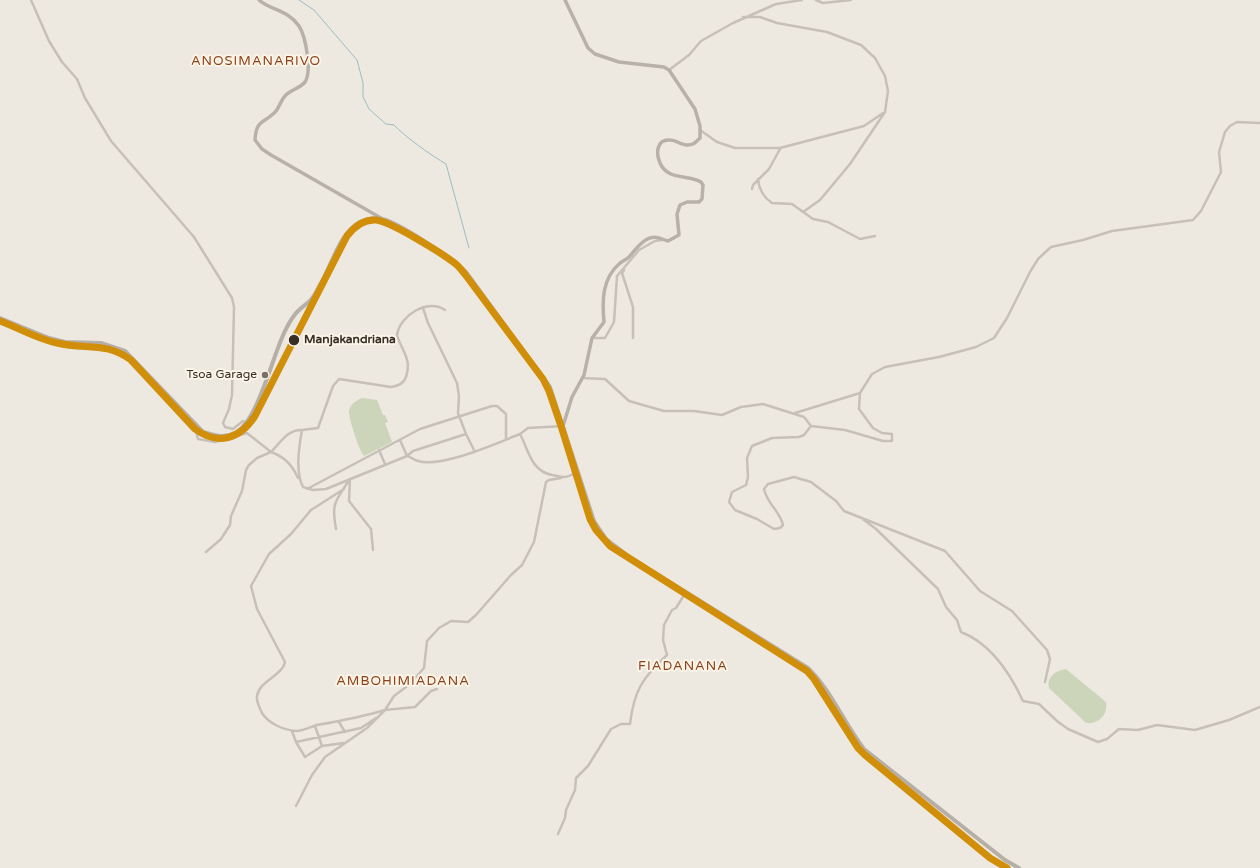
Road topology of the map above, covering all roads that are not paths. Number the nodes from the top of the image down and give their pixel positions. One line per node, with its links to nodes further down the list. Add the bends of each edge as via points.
1 (31, 0): 30 (street, via 49,42 77,79 85,98 111,141 194,237 232,298 232,395 223,423 225,427 233,429 243,421)
2 (258, 0): 16 (street, via 285,13 300,26 309,71 304,83 285,96 274,114 257,126 256,140 262,149 271,155)
3 (565, 0): 8 (street, via 588,48 595,54 619,62 664,66)
4 (802, 0): 7 (street, via 776,4)
5 (816, 0): 6 (street, via 823,3)
6 (851, 0)
7 (743, 17): 8 (street, via 701,41 689,55); 9 (street, via 760,17 777,23 827,32 861,45 875,58 885,76 888,91)
8 (669, 70): 11 (street, via 696,110)
9 (885, 112): 12 (street, via 864,126); 15 (street, via 845,170 820,200)
10 (1260, 123): 26 (street, via 1237,122 1225,132 1219,152 1221,172 1201,211 1193,220 1112,231 1051,247 1038,259 994,338 976,347 939,357 899,363 878,370 872,374)
11 (700, 130): 12 (street, via 718,142 735,148); 18 (street, via 700,138 695,144 683,145 670,140 663,141 658,146 660,165 669,174 697,179 703,184 702,199 699,202 687,202 680,206 677,214 679,236 668,241)
12 (780, 148): 13 (street, via 769,169)
13 (758, 179): 14 (street); 15 (street, via 759,188 772,203 792,204)
14 (752, 189)
15 (803, 212): 17 (street, via 812,219 828,222 860,239)
16 (382, 219): 30 (main road, via 361,221 348,232 313,298 296,312 286,328 255,410); 31 (main road, via 458,263 466,272 550,387)
17 (875, 236)
18 (662, 240): 19 (street, via 639,250); 23 (street, via 649,239 640,244 614,269 606,282 603,294 604,322)
19 (625, 266): 23 (street, via 617,276 612,327 605,338); 24 (street, via 622,273 633,307)
20 (423, 308): 21 (street, via 433,305); 28 (street, via 457,383); 33 (street, via 408,315 398,328 397,335 408,359 409,367 405,380 391,387 339,379 333,386 318,428)
21 (445, 310)
22 (0, 318): 29 (main road, via 49,338 65,342 101,344 125,351)
23 (592, 338): 25 (street)
24 (633, 338)
25 (582, 378): 27 (street, via 605,379 630,401 664,411 694,411 722,415 741,406 763,404); 31 (street)
26 (860, 393): 27 (street); 32 (street, via 858,406 861,413 877,430 892,434 892,441 883,441 845,430)
27 (795, 413): 32 (street, via 804,417)
28 (458, 417): 34 (street); 36 (street, via 420,429); 37 (street, via 497,406 506,414)
29 (194, 423): 30 (main road, via 203,432 224,436 236,433); 39 (street, via 198,439 215,442 247,433)
30 (247, 423)
31 (563, 426): 35 (street, via 528,428); 43 (main road)
32 (811, 426): 49 (street, via 799,437 772,438 752,446 748,458 746,485 732,492 730,502 735,510 774,529 780,528 783,525 782,518 769,503 764,489 772,482 794,477 811,482 844,511)
33 (302, 430): 39 (street, via 285,437); 46 (street)
34 (466, 434): 40 (street); 41 (street, via 413,451)
35 (520, 434): 37 (street); 44 (street, via 540,472)
36 (400, 440): 38 (street); 41 (street)
37 (506, 440): 40 (street)
38 (379, 450): 42 (street); 47 (street)
39 (271, 452): 46 (street, via 286,460); 52 (street, via 249,464 230,525 221,539)
40 (475, 452): 41 (street, via 435,461 417,461)
41 (406, 456): 42 (street)
42 (385, 464): 45 (street)
43 (578, 472): 44 (street); 53 (main road, via 594,521 606,539 631,558)
44 (561, 478): 57 (street, via 546,482 534,542 522,565 468,622 451,621 432,635 427,641 424,668 410,684 398,692)
45 (350, 479): 47 (street, via 320,491); 48 (street); 51 (street, via 349,501 371,529)
46 (300, 480): 47 (street)
47 (307, 489)
48 (344, 489): 50 (street, via 335,504); 61 (street, via 311,510 291,534 269,554 251,586 257,609 285,662 264,684 256,699 265,717)
49 (858, 515): 54 (street, via 945,551 980,591 1012,611 1047,650 1050,659); 56 (street, via 876,528 938,589 946,607 957,620 960,632 974,637 997,658 1023,701 1040,704 1056,721 1068,729 1098,742 1107,739 1119,729 1138,730 1157,725 1195,730)
50 (336, 529)
51 (373, 550)
52 (206, 552)
53 (686, 592): 68 (street, via 668,616 663,632 667,655 651,669 635,695 630,724 621,724 611,729 588,766 576,778 575,790); 69 (main road, via 808,668 816,676 864,749 993,851)
54 (1045, 682)
55 (437, 689): 57 (street, via 431,691 415,707)
56 (1260, 707)
57 (385, 710): 58 (street); 59 (street)
58 (376, 718): 62 (street, via 361,728); 65 (street, via 367,728)
59 (339, 722): 60 (street); 62 (street)
60 (315, 726): 61 (street); 63 (street)
61 (292, 731): 64 (street)
62 (345, 732): 63 (street)
63 (318, 736): 64 (street); 66 (street)
64 (296, 742): 66 (street, via 305,757)
65 (345, 743): 66 (street); 67 (street, via 325,757)
66 (322, 746)
67 (296, 806)
68 (558, 834)
69 (1019, 868)

